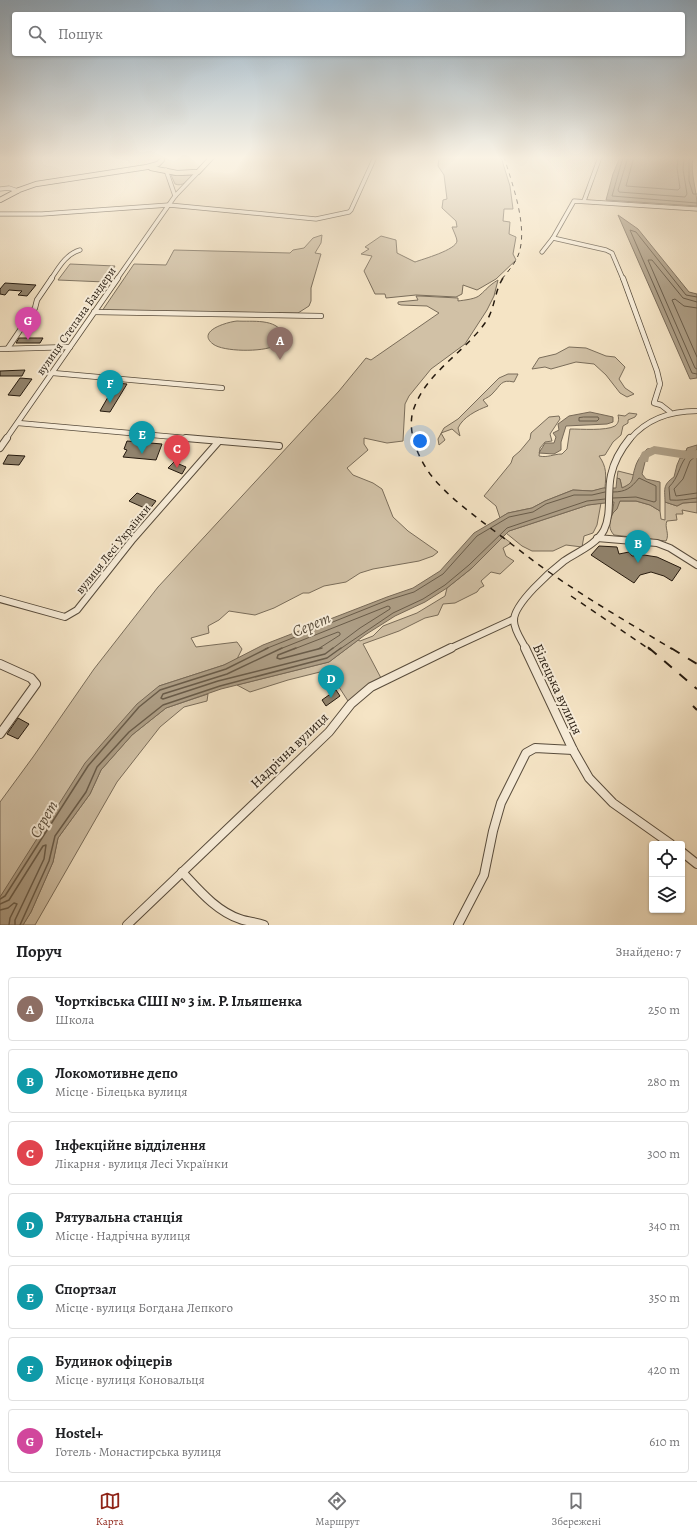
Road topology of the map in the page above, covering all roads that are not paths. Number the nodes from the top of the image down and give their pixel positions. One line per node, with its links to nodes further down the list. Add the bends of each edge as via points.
1 (172, 200): 4 (street, вулиця Степана Бандери)
2 (356, 200): 4 (street, via 349,212 316,219)
3 (584, 201): 5 (street); 7 (street, via 574,201)
4 (169, 205): 6 (street, via 42,214); 10 (street, вулиця Степана Бандери)
5 (697, 209)
6 (0, 214)
7 (553, 238): 9 (street); 18 (street, via 606,250 614,256 657,371 660,384 654,403)
8 (80, 250): 13 (street, via 72,252 66,258 36,300 36,308)
9 (542, 252)
10 (94, 312): 11 (street); 12 (street, вулиця Степана Бандери)
11 (321, 316)
12 (70, 347): 13 (street); 15 (street, вулиця Степана Бандери)
13 (8, 348): 14 (street)
14 (0, 349)
15 (53, 373): 16 (street); 19 (street, вулиця Степана Бандери)
16 (222, 388)
17 (697, 411): 18 (street)
18 (670, 412): 23 (street, via 649,422 631,435 621,450 612,475 605,526)
19 (18, 423): 20 (street); 21 (street, вулиця Степана Бандери)
20 (219, 441): 22 (street); 25 (street, вулиця Лесі Українки, via 133,540 77,610 65,617)
21 (1, 445)
22 (280, 446)
23 (597, 538): 24 (street, via 657,543); 26 (street, via 561,563 524,600)
24 (697, 565)
25 (0, 599)
26 (514, 619): 29 (street, Білецька вулиця, via 516,630); 33 (street, Надрічна вулиця, via 371,687 351,704 329,732)
27 (0, 664): 28 (street, via 36,682)
28 (0, 734)
29 (573, 750): 30 (street, Білецька вулиця, via 588,778 600,792); 36 (street, via 535,748 526,753 501,803 484,875)
30 (667, 841)
31 (685, 854): 32 (street)
32 (697, 864)
33 (182, 872): 34 (street, Надрічна вулиця); 35 (street, via 202,894 230,915 243,921)
34 (127, 925)
35 (264, 925)
36 (458, 925)

